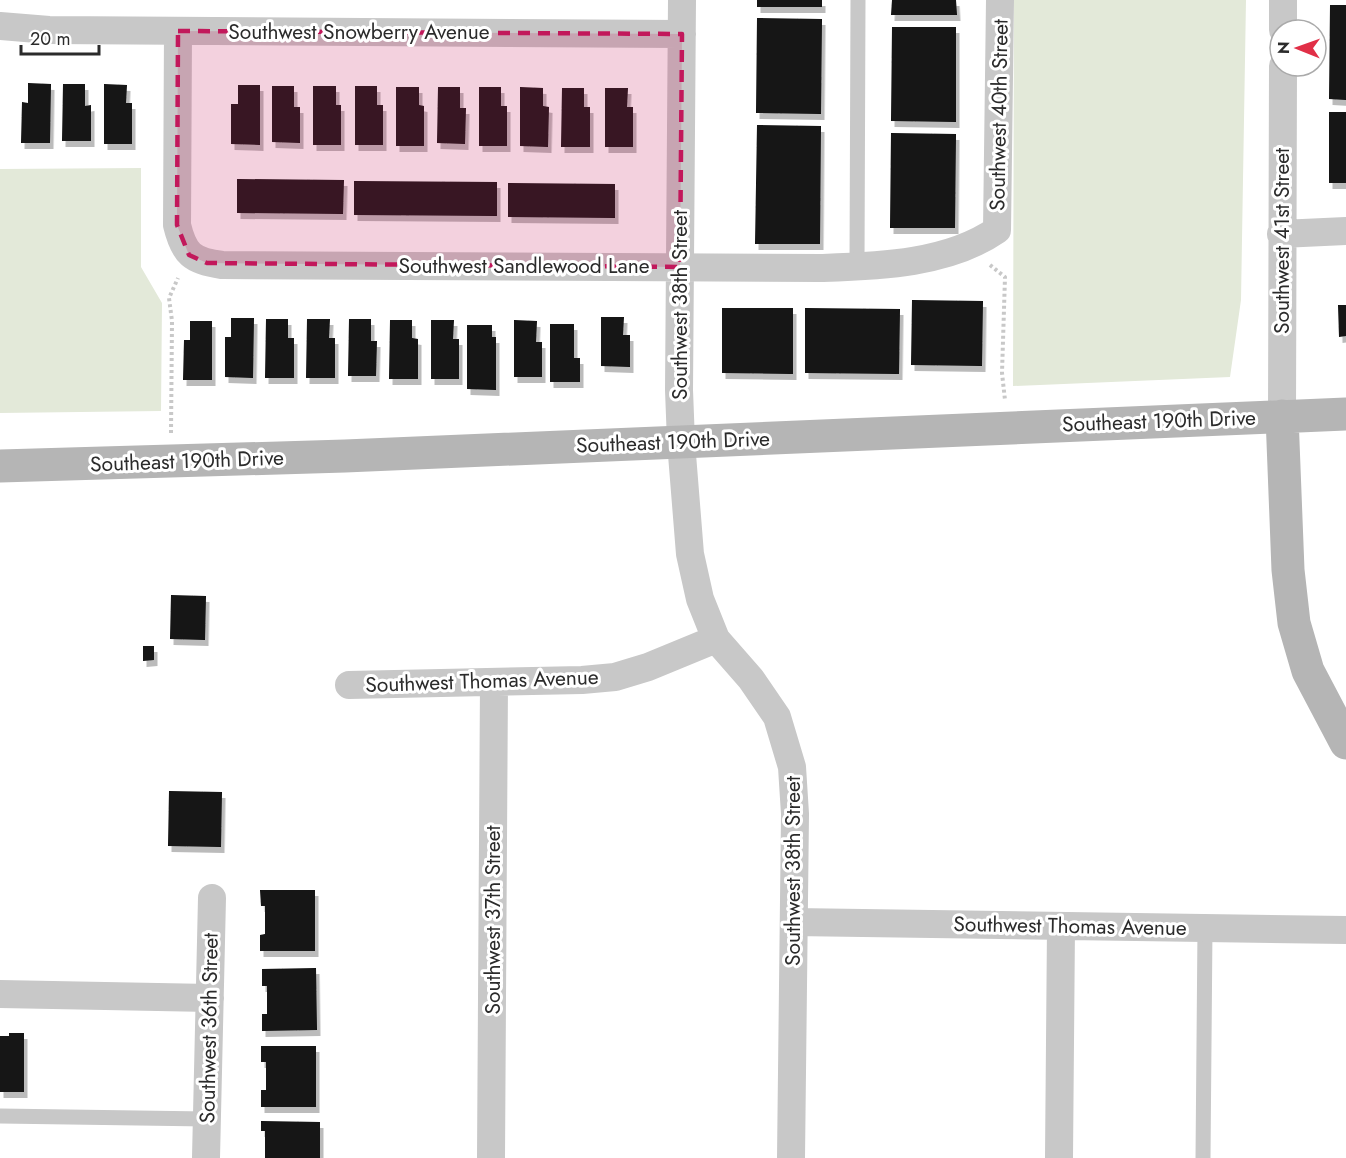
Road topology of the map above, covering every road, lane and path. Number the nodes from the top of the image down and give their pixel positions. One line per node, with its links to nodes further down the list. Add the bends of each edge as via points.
1 (682, 0): 8 (street, Southwest 38th Street)
2 (858, 0): 14 (lane)
3 (1000, 0): 12 (street, Southwest 40th Street)
4 (1283, 0): 5 (street)
5 (1283, 18)
6 (0, 26): 7 (street, Southwest Snowberry Avenue)
7 (177, 31): 8 (street, Southwest Snowberry Avenue); 13 (street, via 177,225)
8 (682, 34): 15 (street, Southwest 38th Street)
9 (1283, 78): 11 (street, Southwest 41st Street)
10 (1346, 231): 11 (street)
11 (1281, 234): 17 (street, Southwest 41st Street)
12 (988, 236): 14 (street, Southwest Sandlewood Lane, via 911,262); 18 (path, via 986,261 1005,277 1002,373)
13 (189, 255): 15 (street, Southwest Sandlewood Lane, via 222,265); 20 (path, via 169,298)
14 (857, 266): 15 (street, Southwest Sandlewood Lane)
15 (680, 267): 19 (street, Southwest 38th Street)
16 (1346, 414): 17 (main road, Southeast 190th Drive)
17 (1282, 416): 18 (main road, Southeast 190th Drive); 25 (main road, via 1294,623 1308,671)
18 (1008, 428): 19 (main road, Southeast 190th Drive)
19 (681, 442): 20 (main road, Southeast 190th Drive); 22 (street, Southwest 38th Street, via 690,554 700,599)
20 (171, 461): 21 (main road, Southeast 190th Drive)
21 (0, 466)
22 (716, 639): 23 (street, Southwest Thomas Avenue, via 615,676); 27 (street, Southwest 38th Street, via 777,717 792,767)
23 (494, 682): 24 (street, Southwest Thomas Avenue); 36 (street, Southwest 37th Street)
24 (349, 685)
25 (1346, 743)
26 (212, 898): 32 (street, Southwest 36th Street)
27 (794, 922): 28 (street, Southwest Thomas Avenue); 37 (street, Southwest 38th Street)
28 (1061, 926): 29 (street, Southwest Thomas Avenue); 38 (street)
29 (1205, 928): 30 (street, Southwest Thomas Avenue); 39 (lane)
30 (1346, 930)
31 (0, 994): 32 (street)
32 (210, 998): 34 (street, Southwest 36th Street)
33 (0, 1116): 34 (lane)
34 (207, 1119): 35 (street, Southwest 36th Street)
35 (206, 1158)
36 (492, 1158)
37 (791, 1158)
38 (1059, 1158)
39 (1203, 1158)

